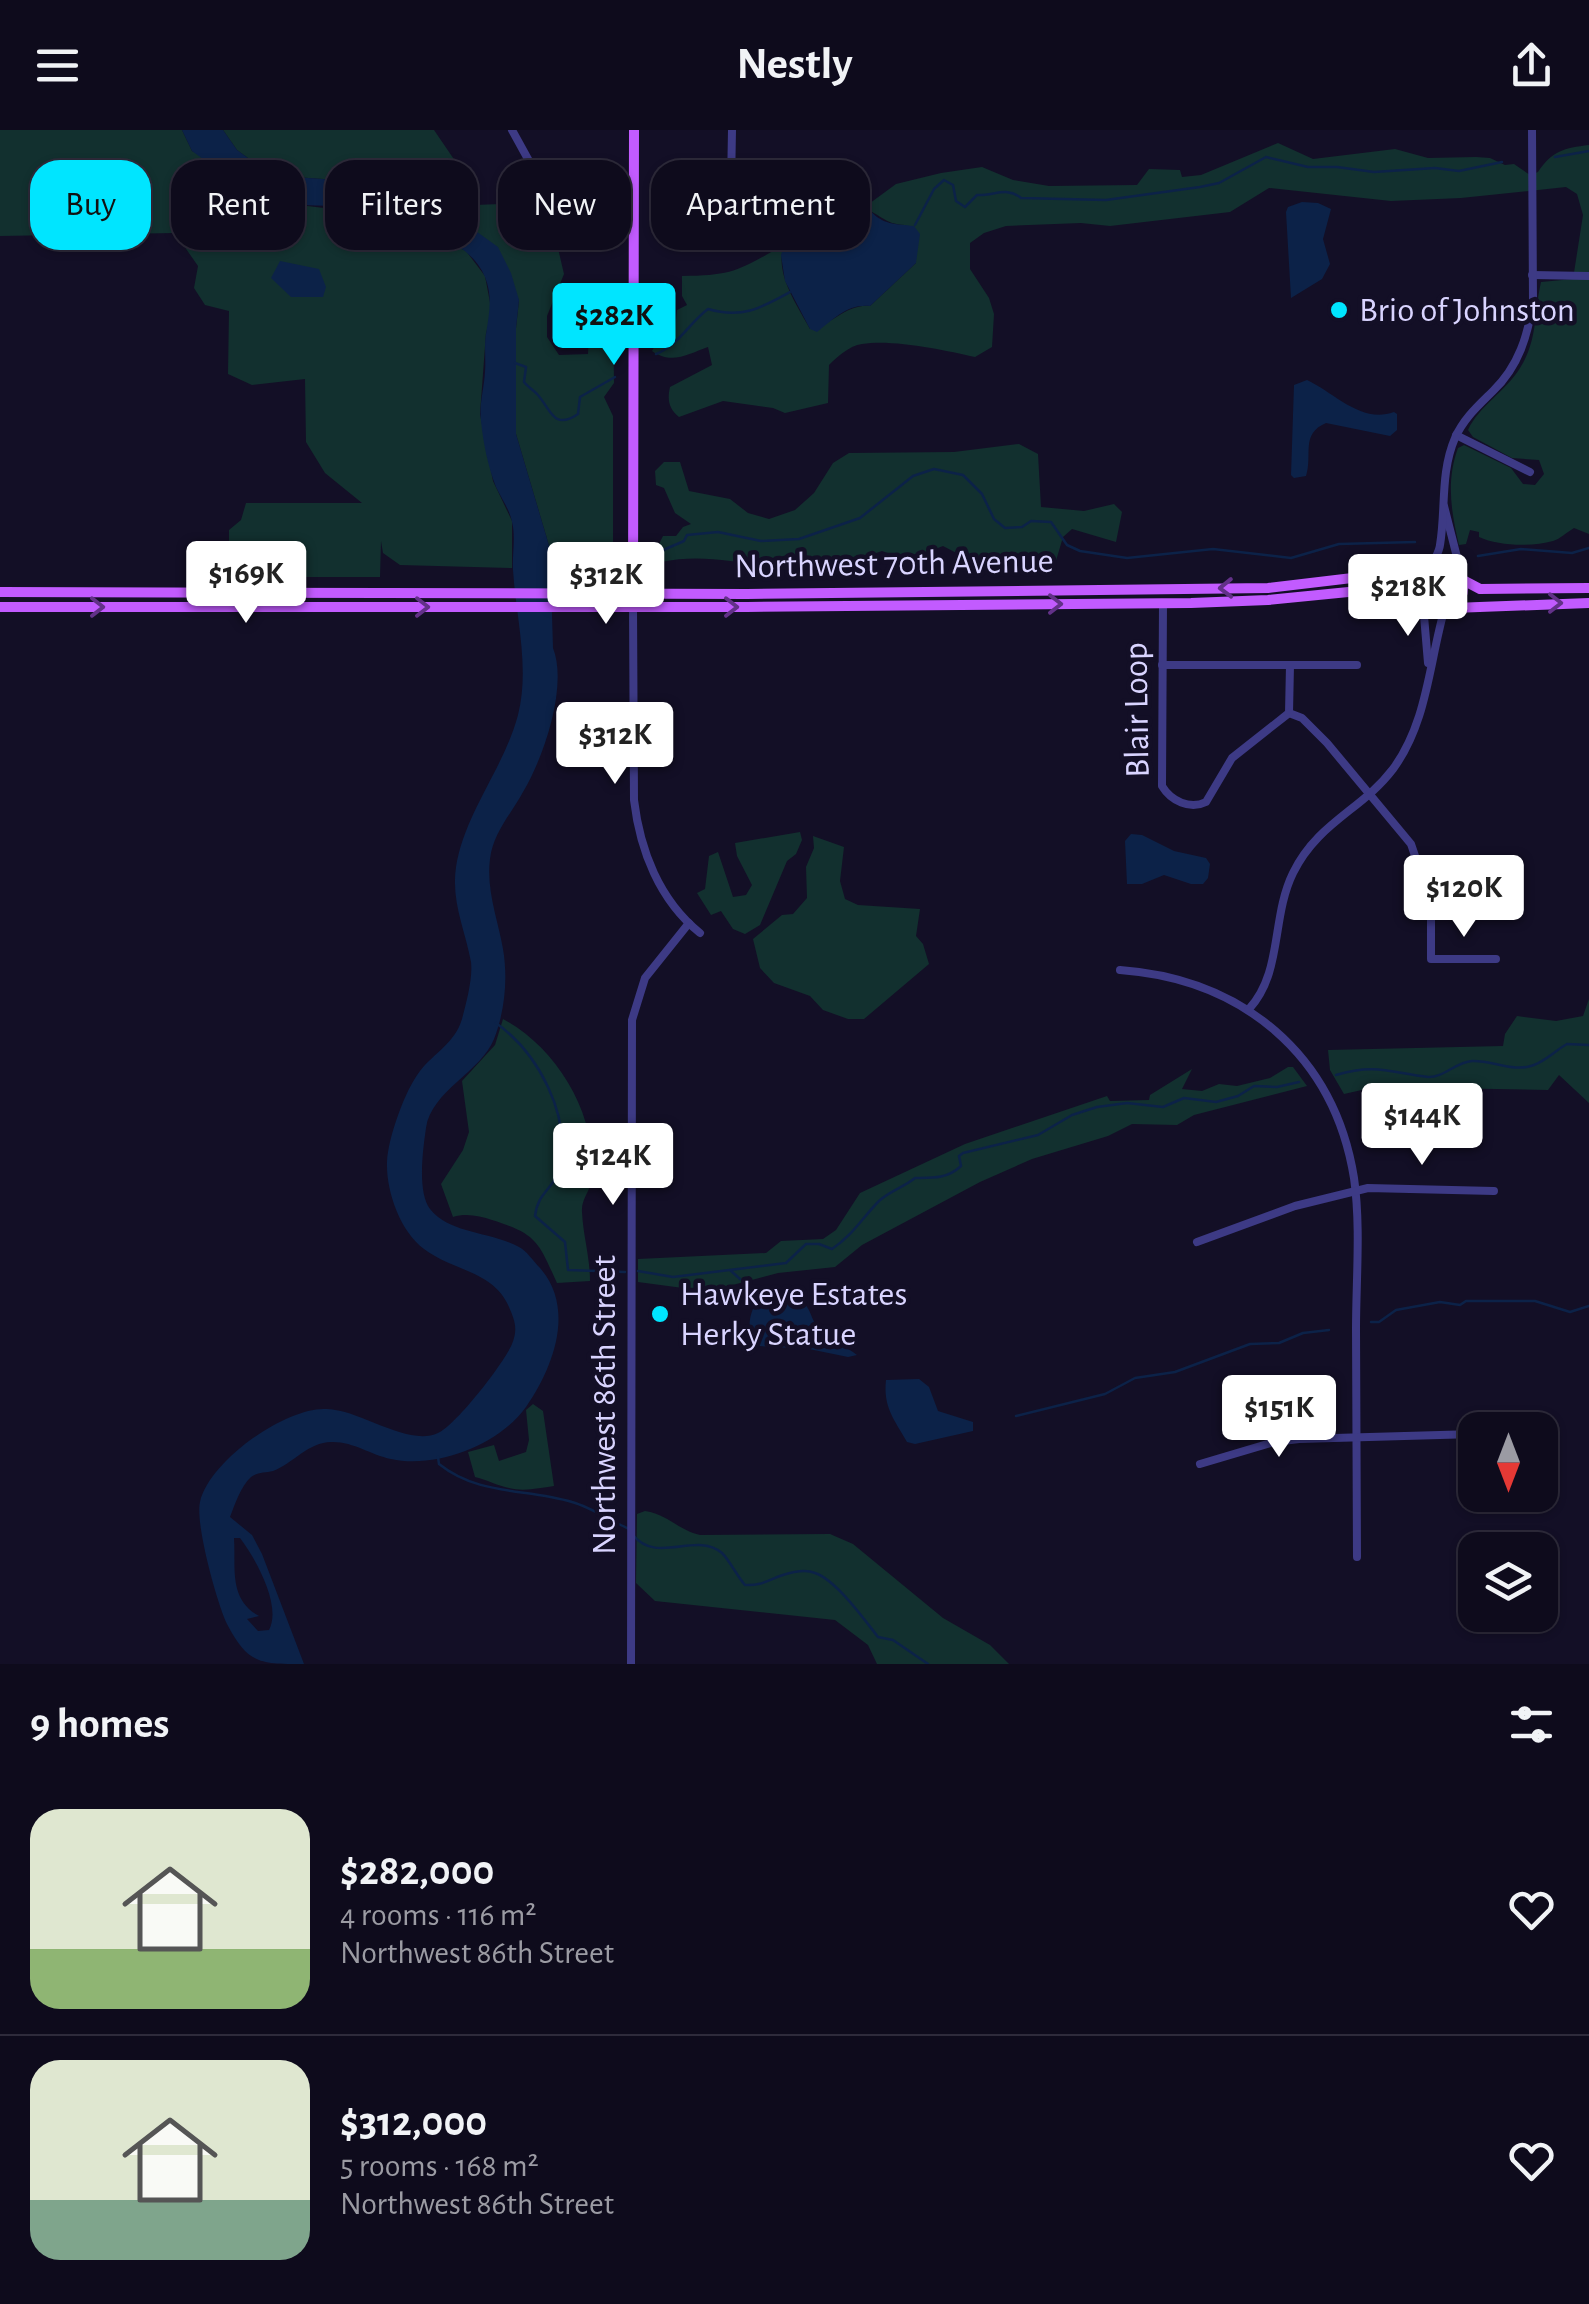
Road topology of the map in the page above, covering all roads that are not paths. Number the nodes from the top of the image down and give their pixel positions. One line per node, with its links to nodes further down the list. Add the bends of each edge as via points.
1 (512, 130): 5 (street)
2 (634, 130): 17 (main road)
3 (732, 130): 6 (street)
4 (1532, 130): 7 (street)
5 (528, 160)
6 (731, 160)
7 (1532, 276): 8 (street); 9 (street, via 1529,329 1519,356)
8 (1589, 276)
9 (1456, 435): 10 (street); 11 (street)
10 (1530, 472)
11 (1444, 506): 12 (street, via 1440,548); 13 (street)
12 (1430, 568): 13 (main road, Northwest 70th Avenue, via 1444,566); 15 (main road, Northwest 70th Avenue, one-way to 15, via 1268,588); 18 (main road, via 1418,580)
13 (1458, 575): 14 (main road, Northwest 70th Avenue, via 1480,589); 23 (main road, via 1462,595)
14 (1589, 588)
15 (999, 589): 17 (main road, Northwest 70th Avenue); 20 (street)
16 (0, 592): 17 (main road, Northwest 70th Avenue, via 576,592)
17 (633, 599): 20 (main road, Northwest 70th Avenue, one-way to 20); 22 (main road, Northwest 70th Avenue, one-way to 17, via 576,607); 30 (street, via 637,829 653,872)
18 (1422, 602): 21 (main road, Northwest 70th Avenue, via 1399,587); 23 (main road, Northwest 70th Avenue); 27 (street)
19 (1589, 603): 23 (main road, Northwest 70th Avenue, one-way to 19)
20 (999, 604): 21 (main road, Northwest 70th Avenue, one-way to 21)
21 (1163, 604): 25 (street, Blair Loop)
22 (0, 607)
23 (1448, 609): 27 (street)
24 (1357, 664): 26 (street)
25 (1162, 665): 26 (street); 28 (street, Blair Loop, via 1162,786 1185,804 1206,802 1232,758)
26 (1290, 665): 28 (street)
27 (1429, 672): 29 (street, via 1415,728)
28 (1290, 712): 29 (street, via 1308,723)
29 (1369, 795): 32 (street, via 1418,859 1431,904 1432,959); 34 (street, via 1326,827 1300,860 1278,912 1264,989)
30 (689, 923): 31 (street); 42 (street, Northwest 86th Street, via 645,978 632,1020)
31 (700, 932)
32 (1496, 959)
33 (1120, 970): 34 (street, via 1205,986)
34 (1248, 1009): 36 (street, via 1298,1052 1324,1089)
35 (1494, 1191): 36 (street)
36 (1355, 1192): 37 (street); 39 (street)
37 (1196, 1242)
38 (1458, 1435): 39 (street)
39 (1357, 1438): 40 (street, via 1274,1442); 41 (street)
40 (1200, 1464)
41 (1357, 1557)
42 (631, 1664)

